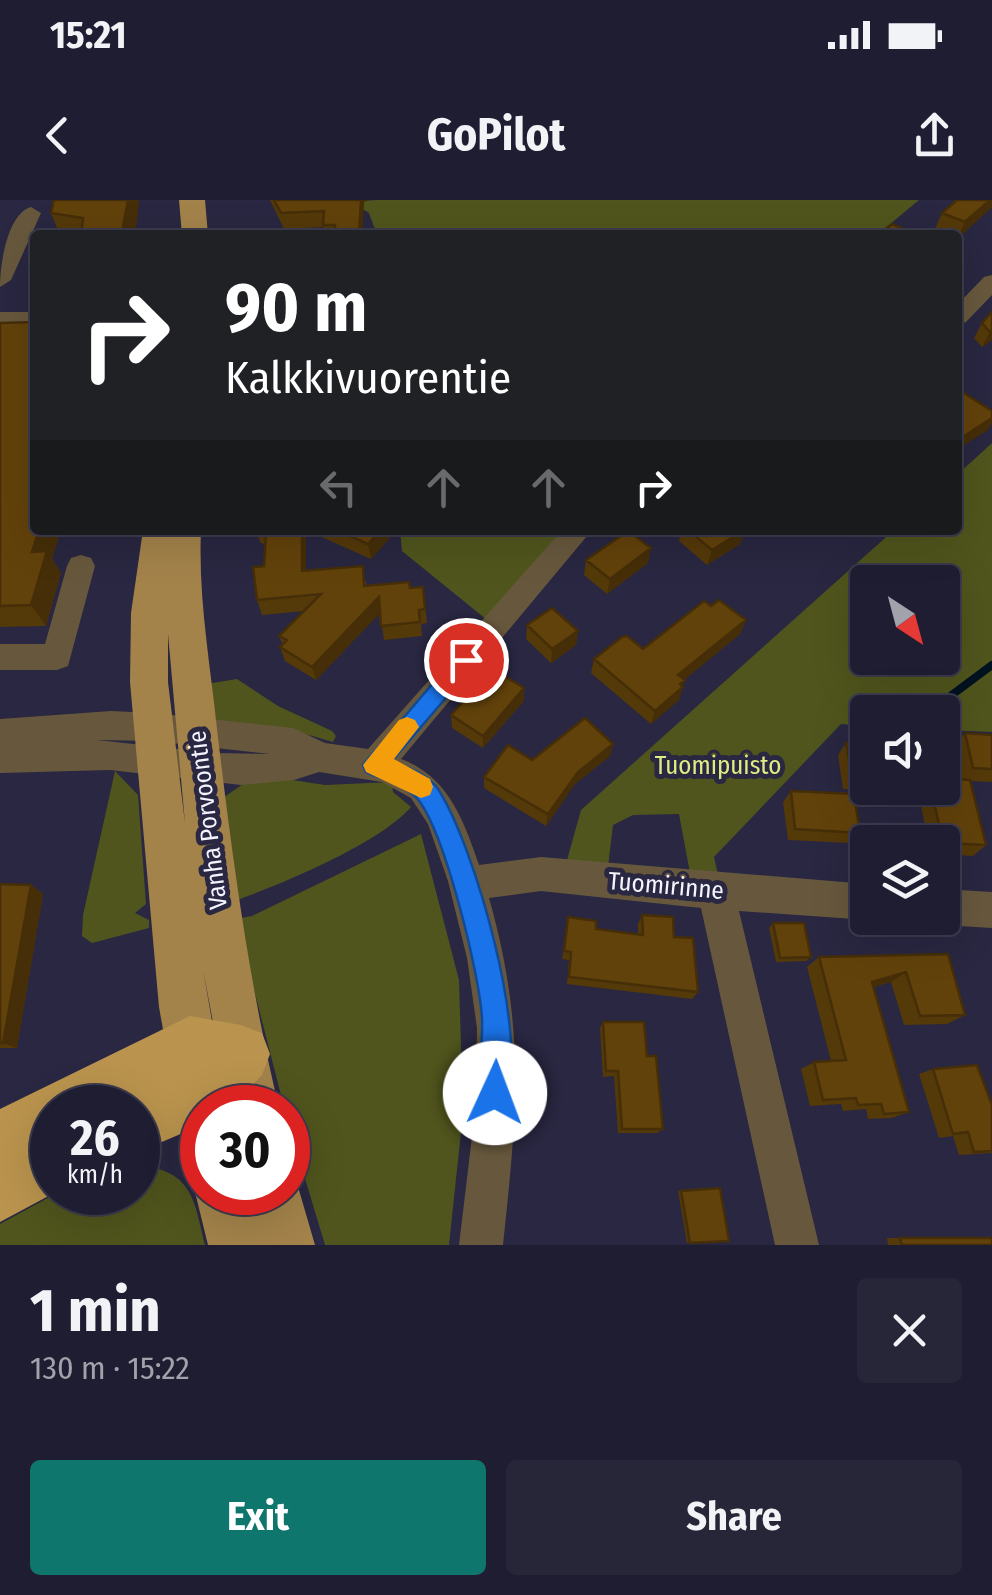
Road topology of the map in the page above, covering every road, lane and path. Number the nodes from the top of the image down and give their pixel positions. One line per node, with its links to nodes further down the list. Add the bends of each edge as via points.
1 (192, 200): 3 (main road)
2 (31, 213): 4 (street)
3 (194, 230)
4 (0, 280)
5 (992, 282): 6 (street)
6 (962, 312)
7 (0, 319): 8 (street)
8 (30, 319)
9 (159, 535): 15 (main road, Vanha Porvoontie, via 149,682)
10 (184, 535): 15 (main road, Vanha Porvoontie)
11 (574, 535): 17 (street)
12 (81, 566): 13 (street, via 58,657)
13 (0, 657)
14 (0, 733): 15 (street)
15 (177, 748): 16 (street); 17 (street, via 291,768 319,758); 23 (main road, Vanha Porvoontie)
16 (0, 758)
17 (375, 765): 18 (street, via 428,794)
18 (464, 884): 19 (street, Tuomirinne, via 541,874); 34 (street, via 492,980 498,1056)
19 (716, 892): 20 (street, Tuomirinne); 35 (street)
20 (850, 901)
21 (960, 908): 22 (street)
22 (992, 910)
23 (218, 1082): 24 (highway); 25 (highway)
24 (160, 1092)
25 (160, 1111)
26 (30, 1126): 27 (highway)
27 (0, 1142)
28 (30, 1173): 29 (highway)
29 (0, 1190)
30 (228, 1215): 32 (main road)
31 (281, 1215): 33 (main road)
32 (235, 1245)
33 (288, 1245)
34 (481, 1245)
35 (797, 1245)

